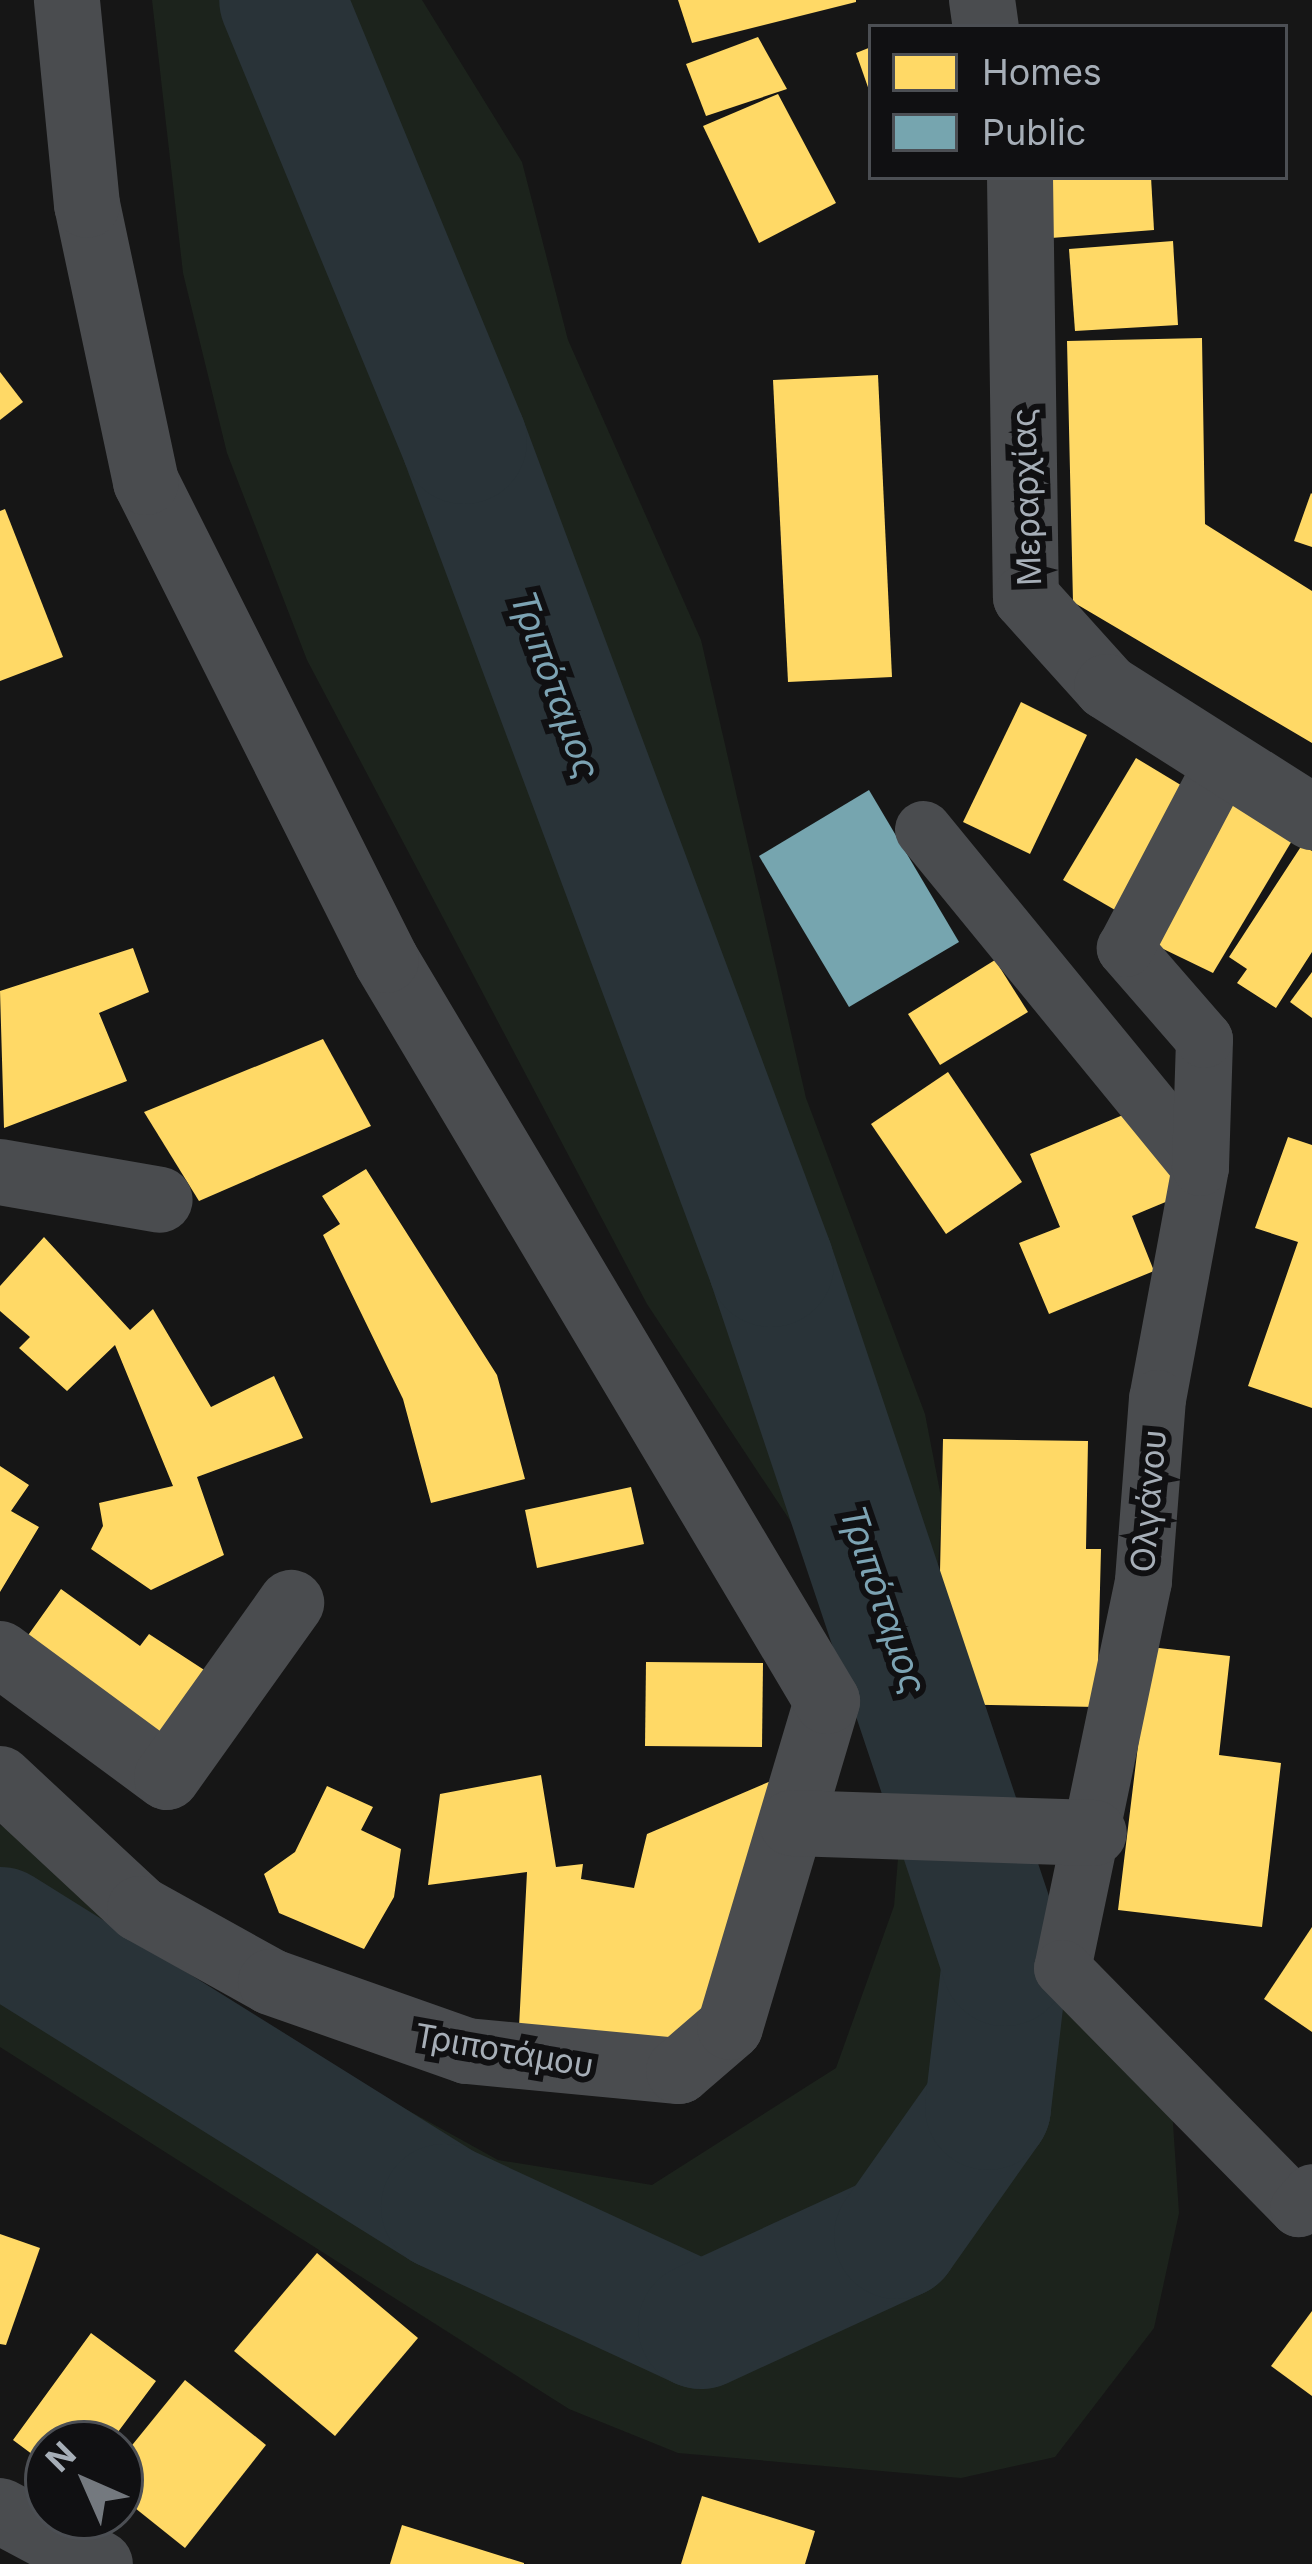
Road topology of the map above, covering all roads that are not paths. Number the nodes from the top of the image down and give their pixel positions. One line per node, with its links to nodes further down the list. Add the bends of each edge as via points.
1 (67, 0): 12 (street, Τριποτάμου, via 87,205 146,482 386,960 827,1702)
2 (1020, 180): 3 (street, Μεραρχίας, via 1026,597 1107,687)
3 (1221, 766): 4 (street, Μεραρχίας); 6 (street, Ολγάνου, via 1125,948 1204,1039)
4 (1312, 817)
5 (923, 829): 6 (street)
6 (1200, 1167): 13 (street, Ολγάνου, via 1157,1398 1143,1582)
7 (0, 1172): 8 (street)
8 (160, 1200)
9 (291, 1603): 10 (street, via 167,1778)
10 (0, 1654)
11 (0, 1779): 12 (street, Τριποτάμου, via 140,1909 271,1982 467,2051 656,2072 699,2063 730,2027)
12 (792, 1823): 13 (street)
13 (1094, 1833): 14 (street, Ολγάνου, via 1062,1968 1298,2208)
14 (1312, 2192)
15 (0, 2511): 16 (street)
16 (100, 2564)

